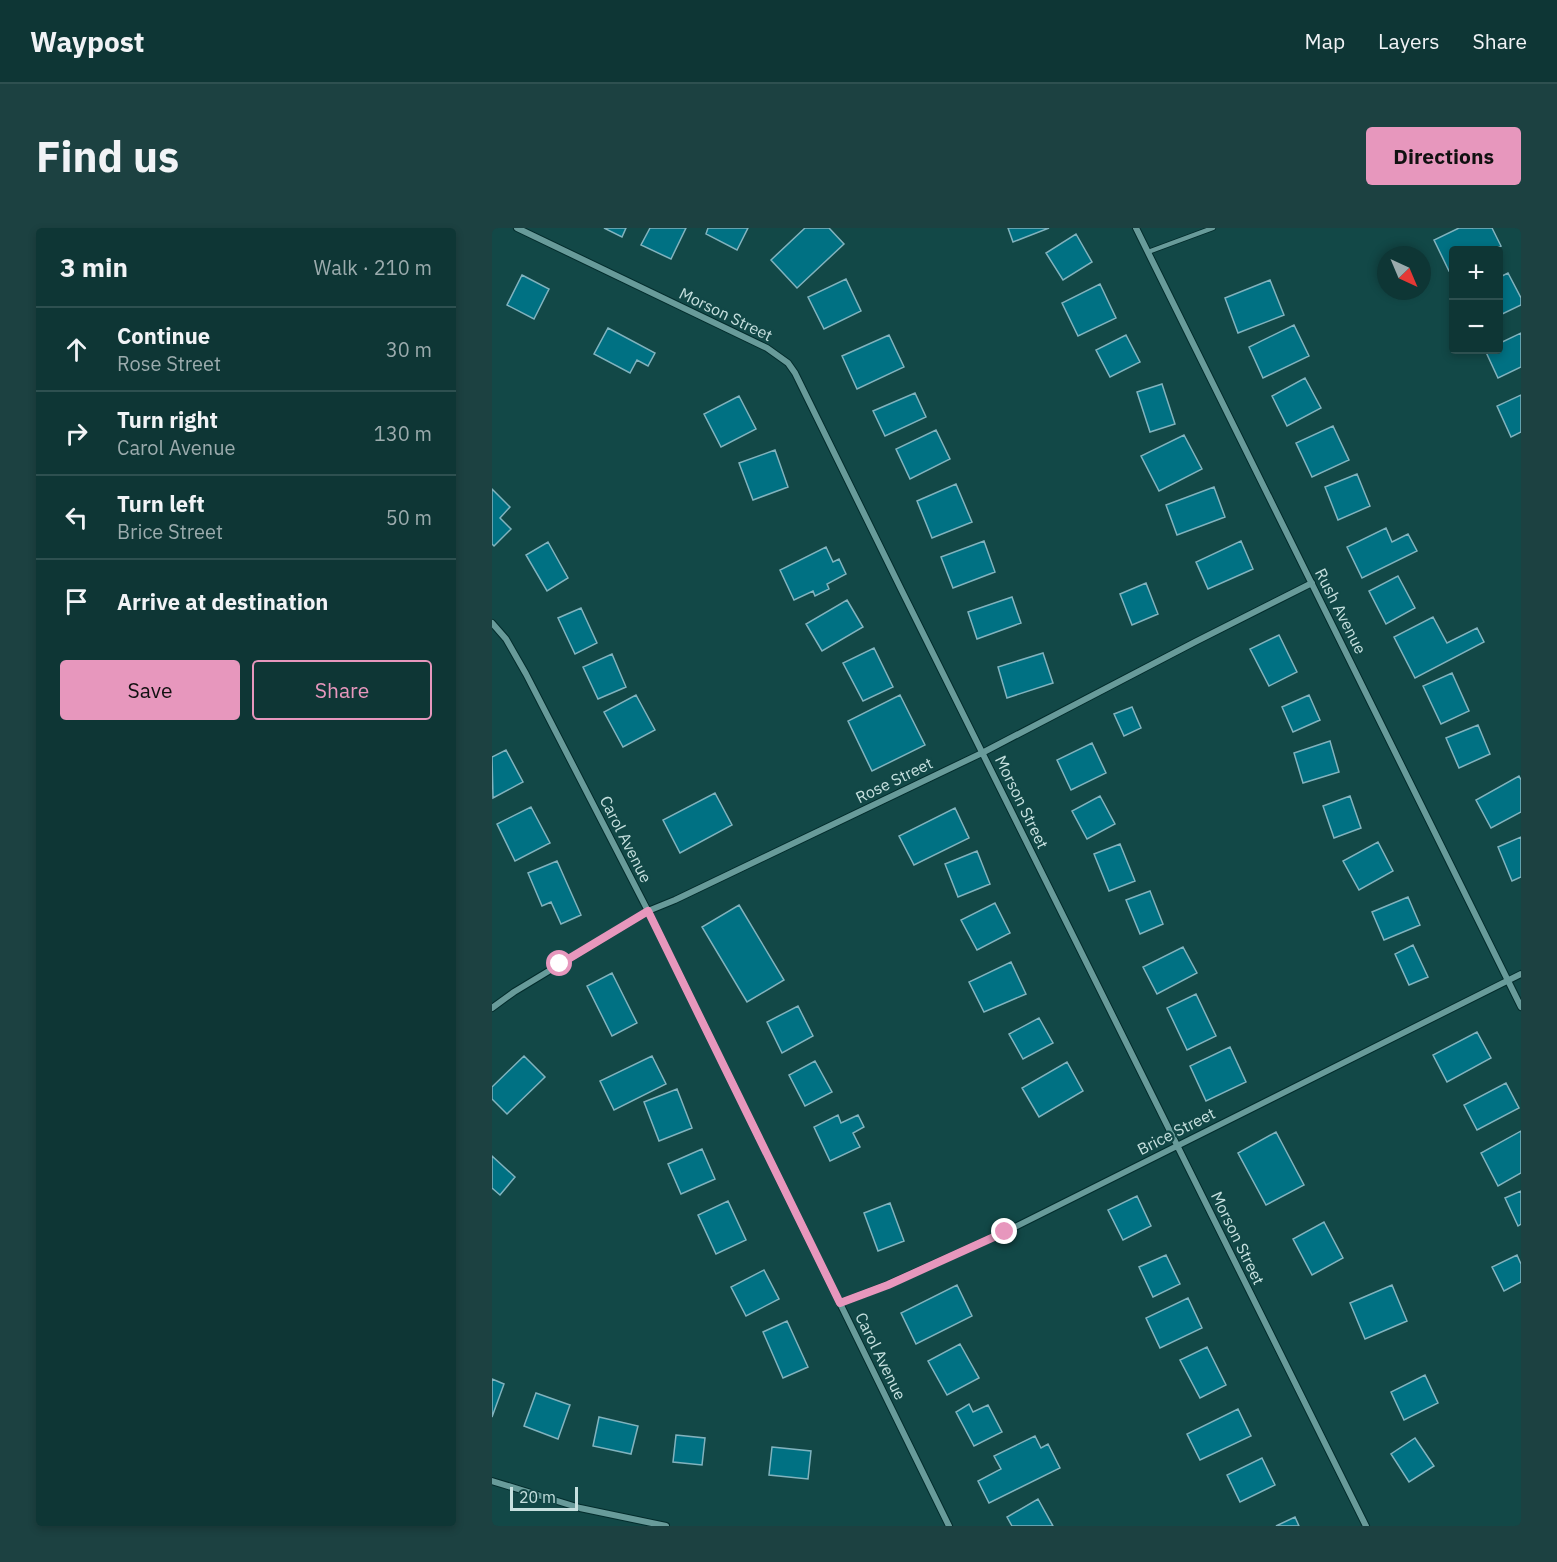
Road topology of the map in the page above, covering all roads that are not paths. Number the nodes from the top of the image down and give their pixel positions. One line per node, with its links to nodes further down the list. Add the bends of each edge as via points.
1 (517, 228): 7 (street, Morson Street, via 767,348 788,363)
2 (1136, 228): 4 (street, Rush Avenue)
3 (1212, 228): 4 (lane)
4 (1148, 252): 5 (street, Rush Avenue)
5 (1312, 583): 7 (street, Rose Street); 10 (street, Rush Avenue)
6 (492, 623): 8 (street, Carol Avenue, via 526,674)
7 (982, 753): 8 (street, Rose Street); 13 (street, Morson Street)
8 (648, 911): 12 (street, Rose Street); 14 (street, Carol Avenue)
9 (1521, 974): 10 (street, Brice Street)
10 (1507, 980): 11 (street, Rush Avenue); 13 (street, Brice Street)
11 (1521, 1007)
12 (492, 1008)
13 (1177, 1145): 14 (street, Brice Street, via 1005,1232); 18 (street, Morson Street)
14 (840, 1303): 17 (street, Carol Avenue)
15 (492, 1481): 16 (street, via 580,1508)
16 (666, 1526)
17 (950, 1526)
18 (1366, 1526)

